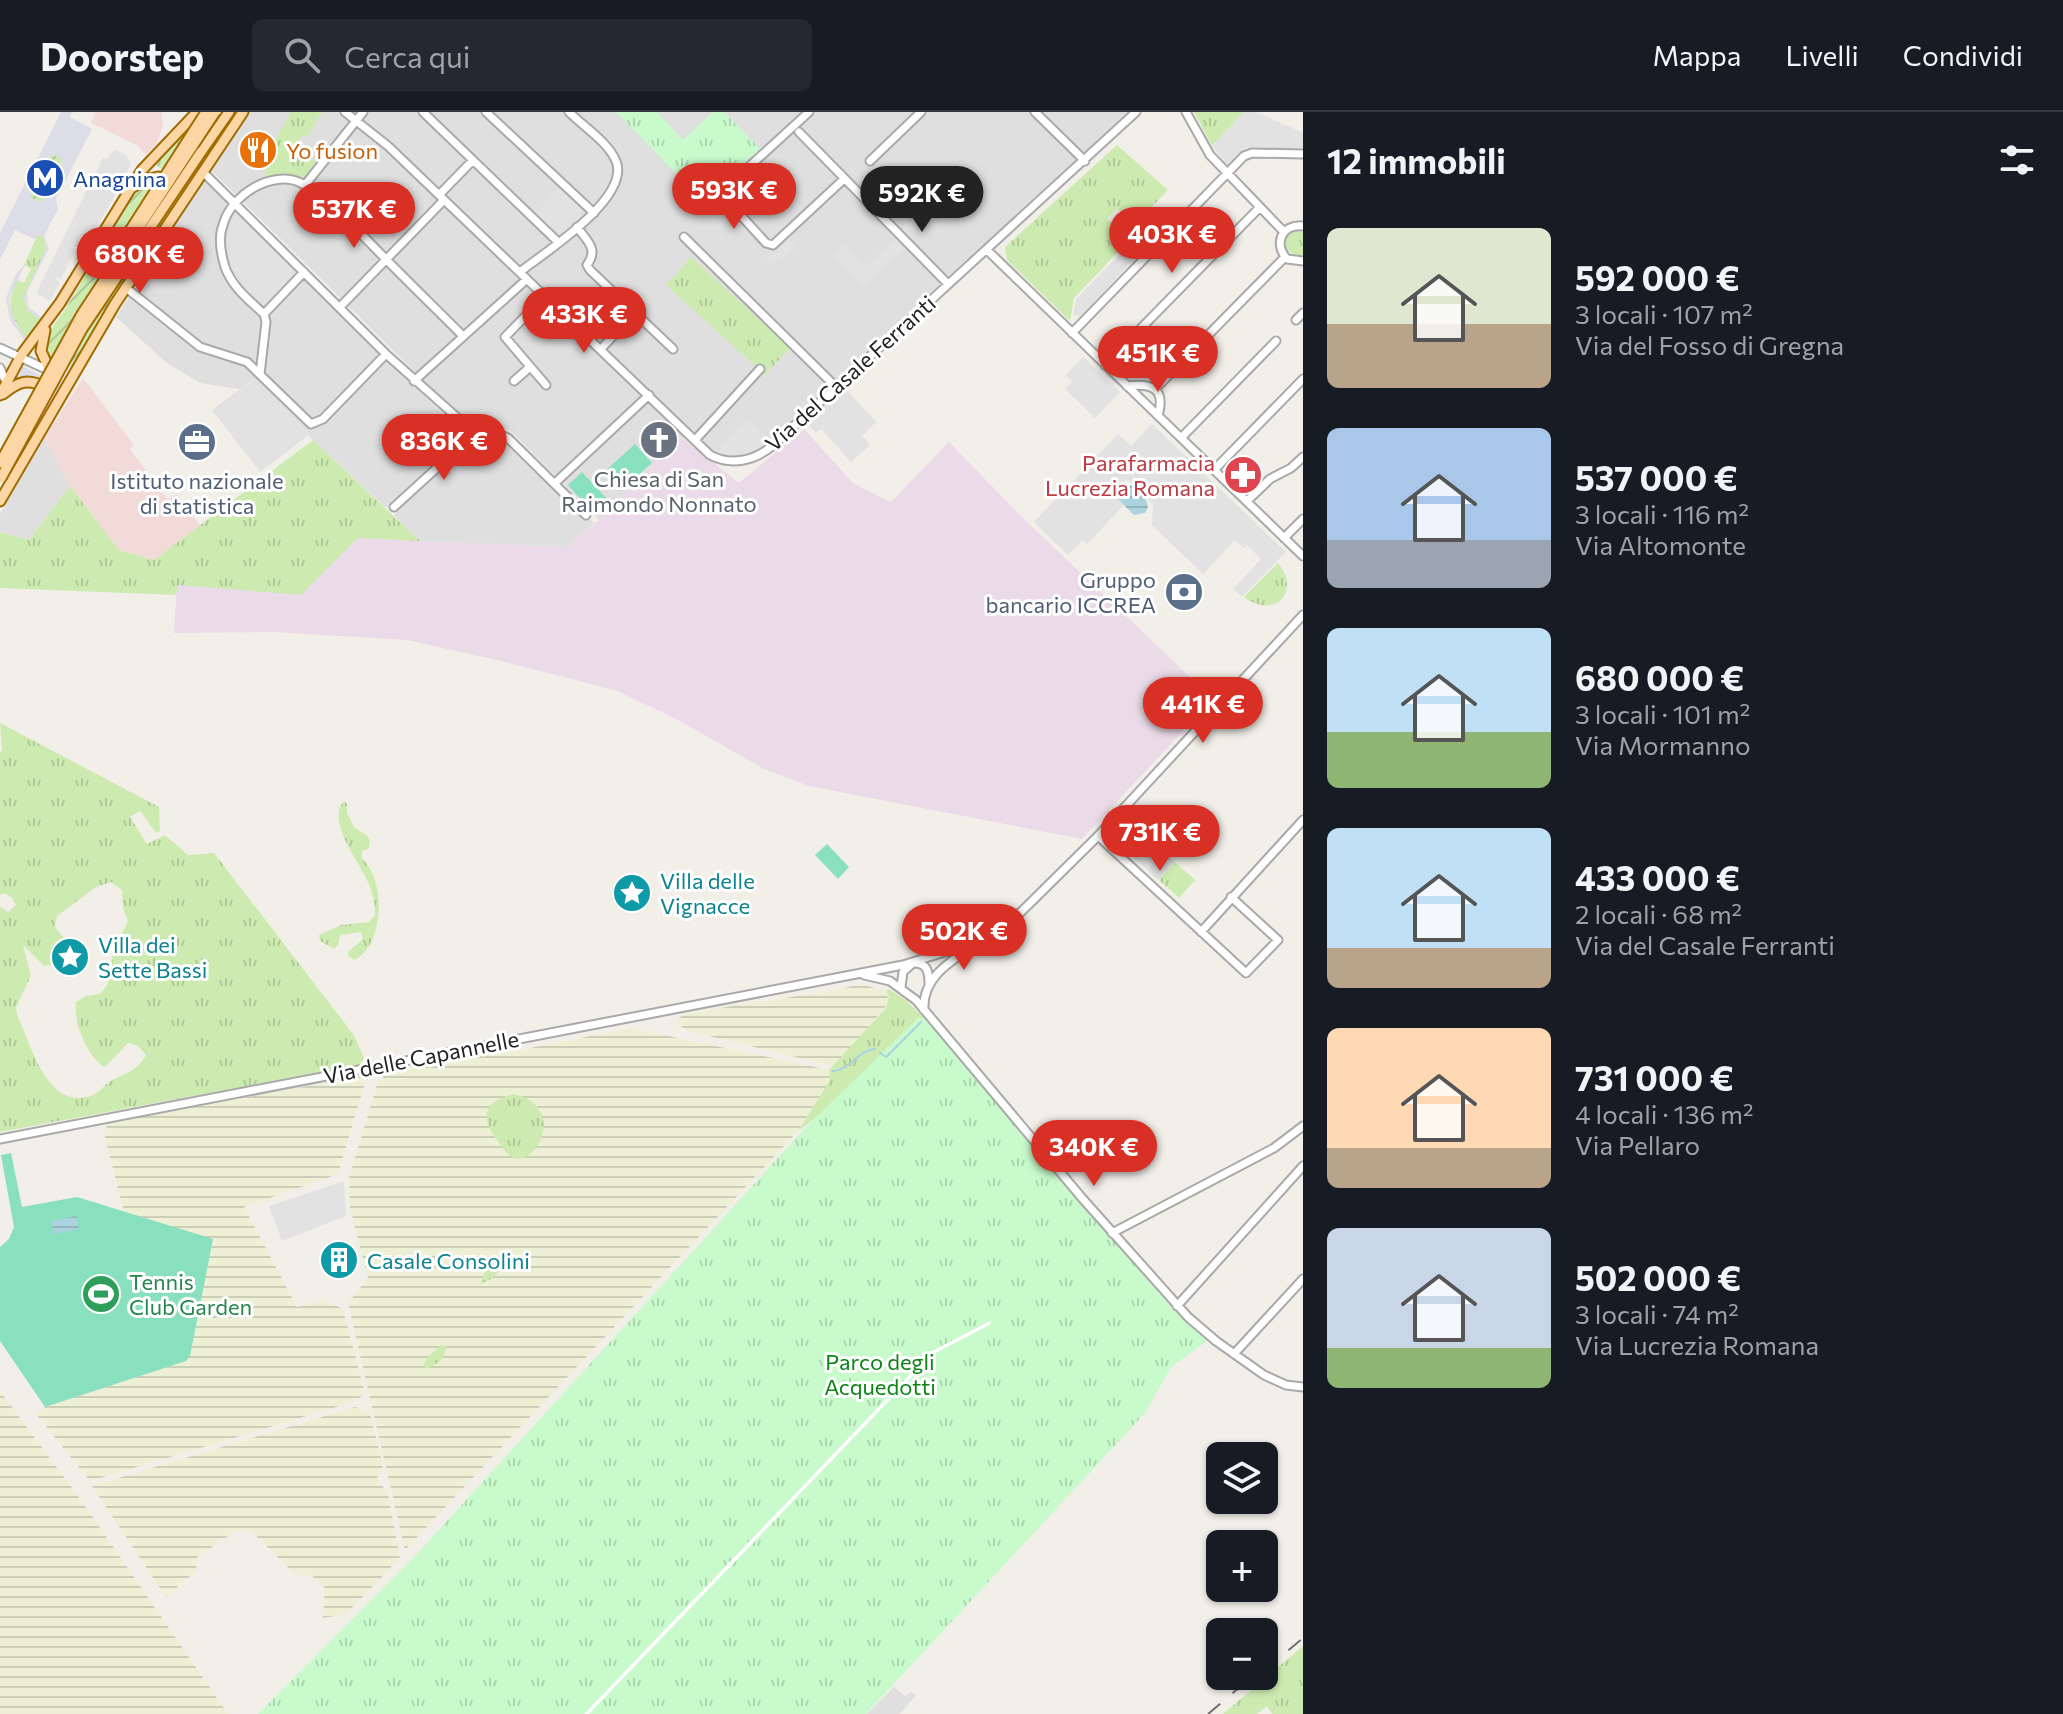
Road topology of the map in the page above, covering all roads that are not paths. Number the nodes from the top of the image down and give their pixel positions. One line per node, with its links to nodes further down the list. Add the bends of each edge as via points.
1 (197, 112): 28 (main road, via 144,166)
2 (206, 112): 44 (main road, bridge, via 130,227)
3 (215, 112): 44 (main road, bridge)
4 (229, 112): 89 (main road, bridge, via 82,329)
5 (243, 112): 22 (main road)
6 (345, 112): 16 (street, Via del Casale Ferranti)
7 (363, 112): 16 (street)
8 (423, 112): 19 (street)
9 (486, 112): 32 (street)
10 (569, 112): 32 (street, via 617,164 611,192)
11 (809, 112): 26 (street, via 726,187 729,203 771,245)
12 (921, 112): 20 (street)
13 (1035, 112): 21 (street)
14 (1186, 112): 23 (street, via 1205,148)
15 (1136, 113): 21 (street, Via del Casale Ferranti)
16 (356, 120): 27 (street); 29 (street, Via del Casale Ferranti)
17 (799, 132): 26 (street)
18 (1303, 154): 23 (street, via 1250,154)
19 (473, 160): 29 (street); 38 (street)
20 (870, 161)
21 (1085, 161): 37 (street, Via del Casale Ferranti)
22 (204, 173): 30 (street); 48 (main road)
23 (1227, 174): 31 (street); 56 (street)
24 (856, 175): 26 (street)
25 (158, 177): 28 (main road)
26 (846, 180): 47 (street)
27 (305, 185): 30 (street, via 285,180 264,183); 41 (street)
28 (130, 189): 54 (main road)
29 (442, 198): 41 (street); 46 (street, Via del Casale Ferranti)
30 (235, 204): 45 (street); 53 (street, via 222,228 223,259 233,284)
31 (1260, 207): 35 (street); 64 (street)
32 (594, 213): 34 (street)
33 (1303, 226): 35 (street)
34 (577, 227): 38 (street); 51 (street, via 593,252 588,268)
35 (1284, 232): 40 (street, via 1279,243)
36 (684, 237): 77 (street)
37 (1000, 239): 39 (street, Via del Casale Ferranti); 42 (street)
38 (558, 242): 46 (street)
39 (987, 250): 42 (street); 47 (street, Via del Casale Ferranti)
40 (1285, 257): 43 (street); 78 (street)
41 (385, 259): 50 (street); 57 (street)
42 (997, 259): 56 (street)
43 (1303, 261)
44 (110, 270): 87 (main road, bridge)
45 (304, 272): 50 (street); 53 (street)
46 (524, 275): 49 (street, Via del Casale Ferranti); 57 (street)
47 (948, 284): 77 (street, Via del Casale Ferranti)
48 (125, 287): 67 (main road); 70 (street, via 196,345 242,360)
49 (545, 296): 60 (street, Via del Casale Ferranti); 65 (street, via 505,337)
50 (340, 307): 62 (street)
51 (634, 313): 60 (street); 61 (street)
52 (1303, 313): 55 (street)
53 (264, 314): 70 (street)
54 (49, 319): 63 (main road); 69 (main road, via 41,348)
55 (1296, 320)
56 (1072, 333): 64 (street)
57 (462, 335): 72 (street)
58 (1276, 341): 84 (street)
59 (0, 348): 63 (street)
60 (601, 349): 79 (street, Via del Casale Ferranti)
61 (673, 349)
62 (386, 354): 70 (street, via 316,423 305,420); 72 (street)
63 (21, 357): 69 (street); 74 (main road)
64 (1105, 365): 76 (street)
65 (530, 367): 73 (street); 75 (street)
66 (0, 368): 74 (street)
67 (76, 369): 69 (main road, via 65,375); 81 (main road)
68 (760, 369): 85 (street)
69 (50, 371)
70 (260, 374)
71 (1303, 379): 88 (street)
72 (414, 381): 83 (street)
73 (514, 381)
74 (6, 382): 80 (main road)
75 (546, 385)
76 (1127, 386): 78 (street, via 1146,384); 82 (street)
77 (836, 387): 85 (street, Via del Casale Ferranti, via 756,457 718,459)
78 (1155, 389): 82 (street, via 1161,400)
79 (649, 395): 85 (street, Via del Casale Ferranti); 90 (street)
80 (0, 396): 81 (main road, via 18,382 31,381 50,391)
81 (54, 405): 91 (main road)
82 (1158, 416): 84 (street)
83 (474, 434): 90 (street, via 484,439 506,437); 93 (street)
84 (1181, 438): 88 (street)
85 (696, 439)
86 (1303, 457): 92 (street)
87 (0, 463)
88 (1214, 470): 92 (street)
89 (1, 480)
90 (555, 483): 94 (street)
91 (0, 501)
92 (1247, 501): 96 (street)
93 (394, 507)
94 (586, 515)
95 (1303, 519): 96 (street)
96 (1284, 538): 97 (street)
97 (1303, 556)
98 (1303, 615): 100 (street)
99 (1303, 820): 101 (street)
100 (1098, 836): 102 (street); 103 (street, via 1021,912)
101 (1231, 897): 102 (street); 102 (street, via 1278,940 1246,973)
102 (1201, 932)
103 (980, 941): 104 (street, Via delle Capannelle); 106 (street)
104 (913, 963): 105 (street, Via delle Capannelle); 106 (street, via 926,968); 107 (street, via 903,972)
105 (842, 975): 107 (street, Via delle Capannelle, via 877,976); 110 (street, Via delle Capannelle)
106 (929, 984): 107 (street); 108 (street)
107 (904, 989): 108 (street, Via delle Capannelle)
108 (925, 1011): 112 (street, Via delle Capannelle)
109 (1303, 1126): 112 (street, via 1274,1148)
110 (0, 1139)
111 (1303, 1166): 114 (street)
112 (1112, 1233): 114 (street, Via delle Capannelle)
113 (1303, 1279): 115 (street)
114 (1177, 1306): 115 (street, Via delle Capannelle)
115 (1233, 1353): 116 (street, Via delle Capannelle, via 1271,1379)
116 (1303, 1387)

